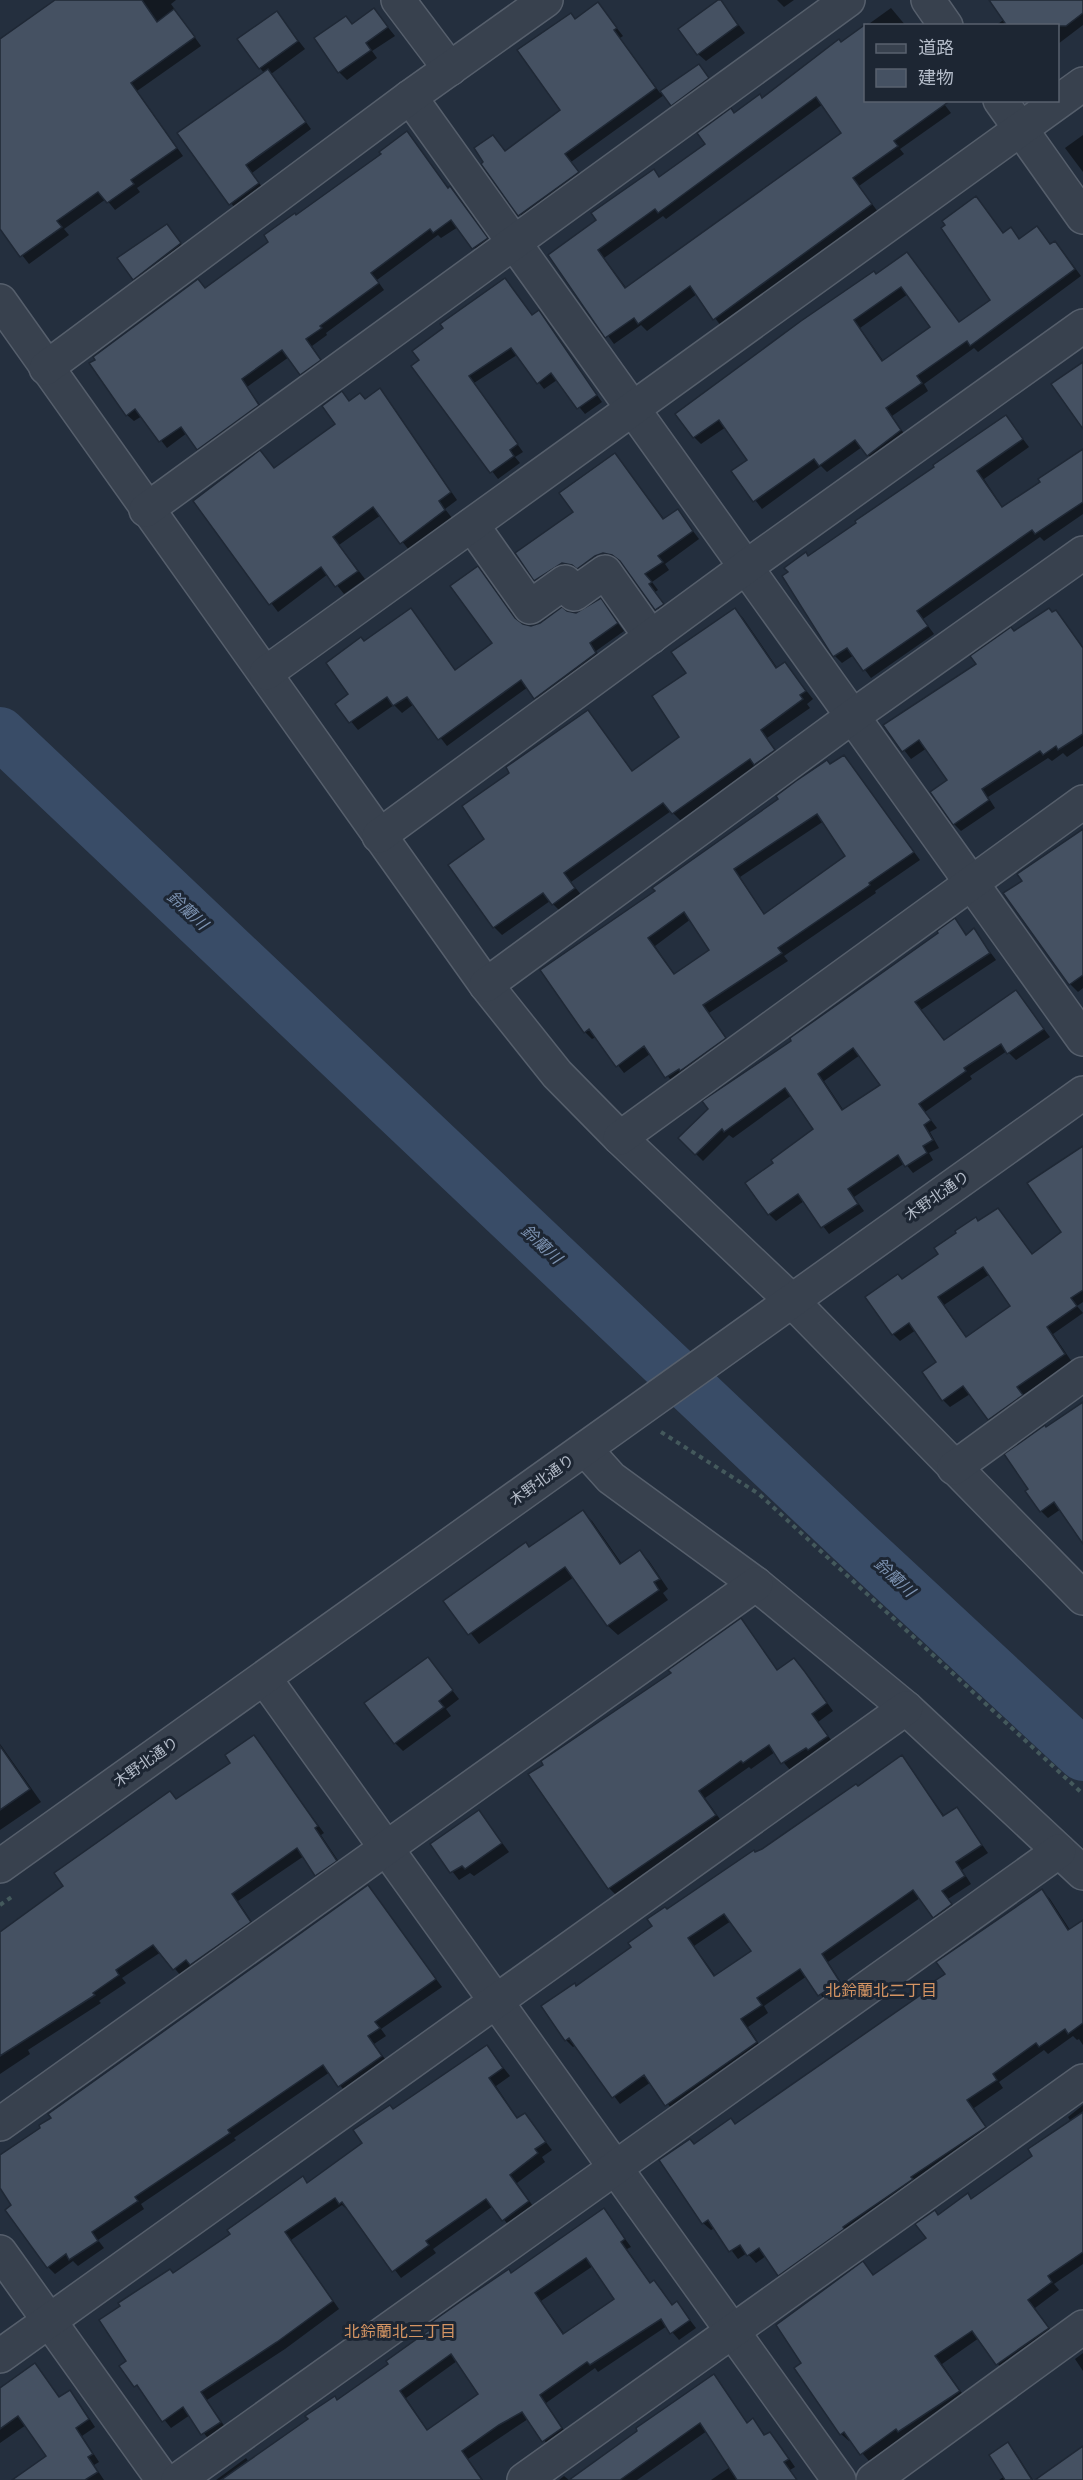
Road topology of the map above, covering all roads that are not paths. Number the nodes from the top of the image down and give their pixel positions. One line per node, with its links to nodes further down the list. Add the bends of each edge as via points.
1 (398, 0): 6 (street)
2 (546, 0): 6 (street)
3 (848, 0): 14 (street)
4 (928, 0): 5 (street)
5 (945, 24)
6 (450, 69): 8 (street)
7 (1083, 84): 9 (street)
8 (410, 97): 14 (street); 17 (street)
9 (1059, 101)
10 (1001, 102): 12 (street)
11 (1058, 102): 12 (street)
12 (1020, 129): 13 (street); 18 (street)
13 (1083, 217)
14 (514, 243): 18 (street); 19 (street)
15 (0, 301): 17 (street)
16 (1083, 326): 22 (street)
17 (46, 368): 19 (street)
18 (633, 409): 20 (street); 22 (street)
19 (146, 510): 24 (street)
20 (472, 525): 23 (street, via 530,607 565,582 574,594 604,572); 24 (street)
21 (1083, 553): 25 (street)
22 (746, 567): 23 (street); 25 (street)
23 (651, 637): 27 (street)
24 (266, 673): 27 (street)
25 (853, 716): 28 (street); 29 (street)
26 (1083, 802): 28 (street)
27 (379, 836): 29 (street)
28 (971, 882): 30 (street); 32 (street)
29 (486, 985): 32 (street, via 557,1074)
30 (1083, 1039)
31 (1083, 1093): 33 (street, 木野北通り)
32 (620, 1138): 33 (street)
33 (791, 1300): 35 (street, 木野北通り, via 730,1343 655,1417); 36 (street)
34 (1083, 1374): 36 (street)
35 (585, 1449): 37 (street, via 611,1478); 39 (street, 木野北通り)
36 (954, 1468): 38 (street)
37 (756, 1584): 40 (street); 41 (street)
38 (1083, 1598)
39 (265, 1679): 41 (street); 43 (street, 木野北通り)
40 (906, 1708): 42 (street); 45 (street)
41 (387, 1848): 45 (street); 47 (street)
42 (1059, 1851): 44 (street); 48 (street)
43 (0, 1866)
44 (1083, 1874)
45 (496, 2001): 48 (street); 50 (street)
46 (1083, 2081): 52 (street)
47 (0, 2124)
48 (615, 2167): 52 (street); 55 (street)
49 (0, 2252): 50 (street)
50 (49, 2321): 53 (street); 54 (street)
51 (1083, 2327): 58 (street)
52 (733, 2331): 56 (street); 57 (street)
53 (0, 2356)
54 (164, 2480)
55 (178, 2480)
56 (524, 2480)
57 (839, 2480)
58 (873, 2480)

